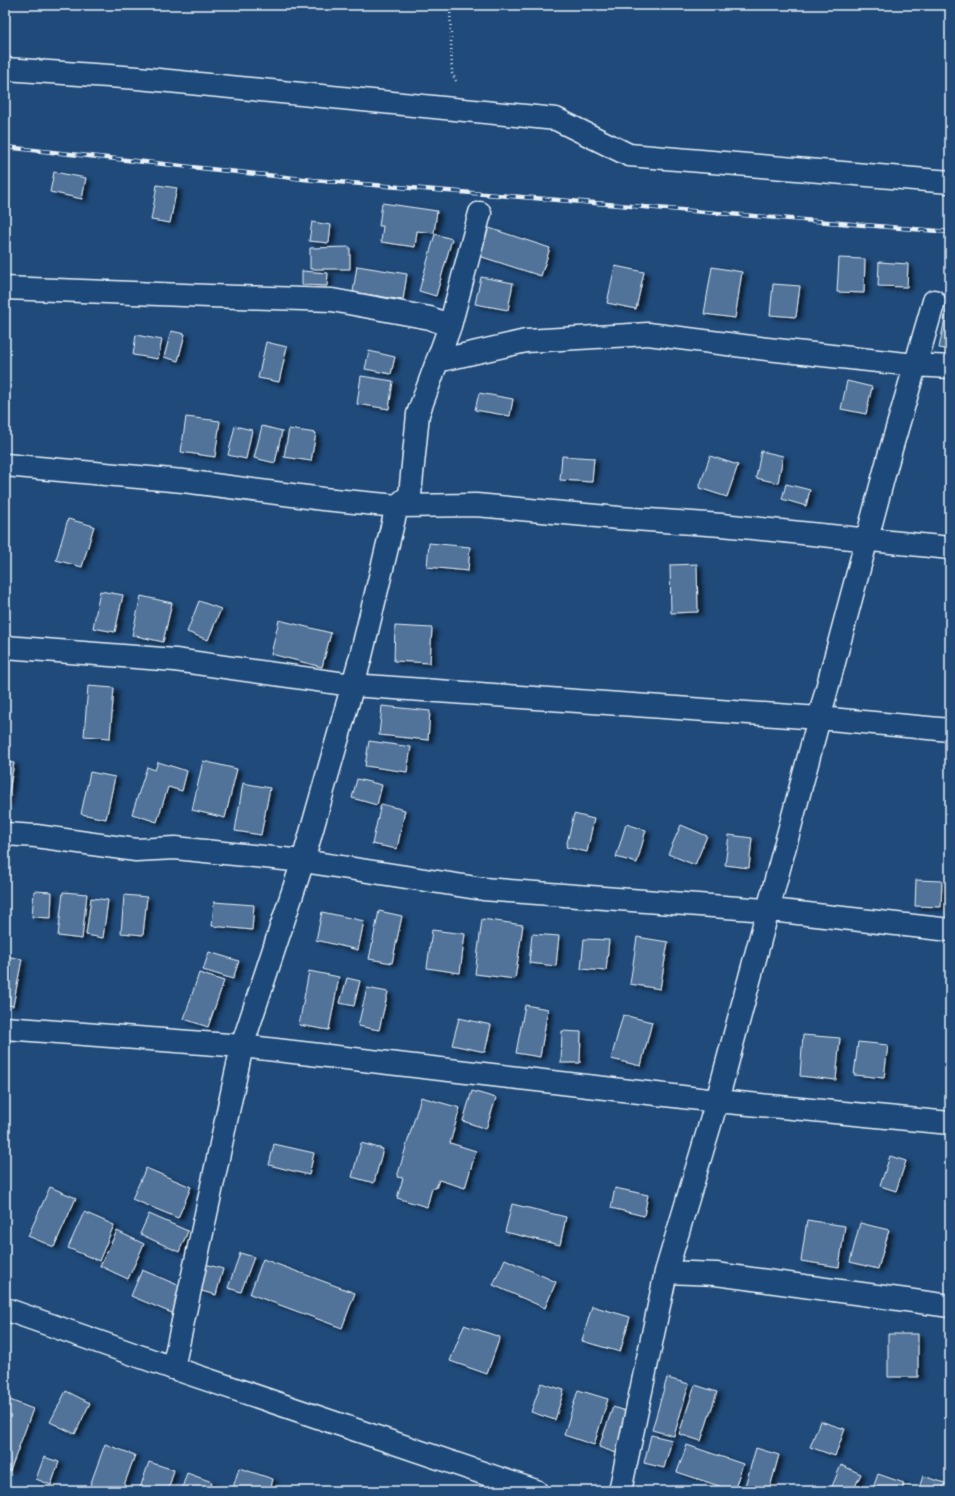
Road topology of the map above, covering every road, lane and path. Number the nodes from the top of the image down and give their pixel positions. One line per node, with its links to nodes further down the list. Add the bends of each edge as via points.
1 (450, 5): 3 (path, via 452,73)
2 (5, 69): 3 (main road, via 138,78)
3 (471, 111): 4 (main road, via 556,119 629,155)
4 (950, 182)
5 (480, 213): 8 (main road)
6 (5, 288): 8 (main road, via 332,300 430,318)
7 (934, 301): 10 (main road)
8 (450, 326): 9 (main road)
9 (437, 361): 10 (main road, via 526,341 648,334); 13 (main road, via 418,414 410,495)
10 (915, 365): 11 (main road); 14 (main road)
11 (950, 367)
12 (5, 465): 13 (main road, via 183,481)
13 (397, 506): 14 (main road, via 476,505 722,525); 17 (main road)
14 (866, 540): 15 (main road); 18 (main road)
15 (950, 548)
16 (5, 647): 17 (main road, via 175,660)
17 (352, 685): 18 (main road); 21 (main road)
18 (819, 718): 19 (main road); 22 (main road)
19 (950, 730)
20 (5, 834): 21 (main road, via 136,850 175,848)
21 (303, 861): 22 (main road, via 483,889); 25 (main road)
22 (768, 910): 23 (main road); 26 (main road)
23 (950, 930)
24 (5, 1028): 25 (main road)
25 (242, 1046): 26 (main road); 31 (main road)
26 (717, 1101): 27 (main road); 28 (main road)
27 (950, 1124)
28 (666, 1272): 29 (main road, via 716,1274); 33 (main road)
29 (950, 1306)
30 (5, 1309): 31 (main road)
31 (173, 1368): 32 (main road)
32 (536, 1491)
33 (620, 1491)

